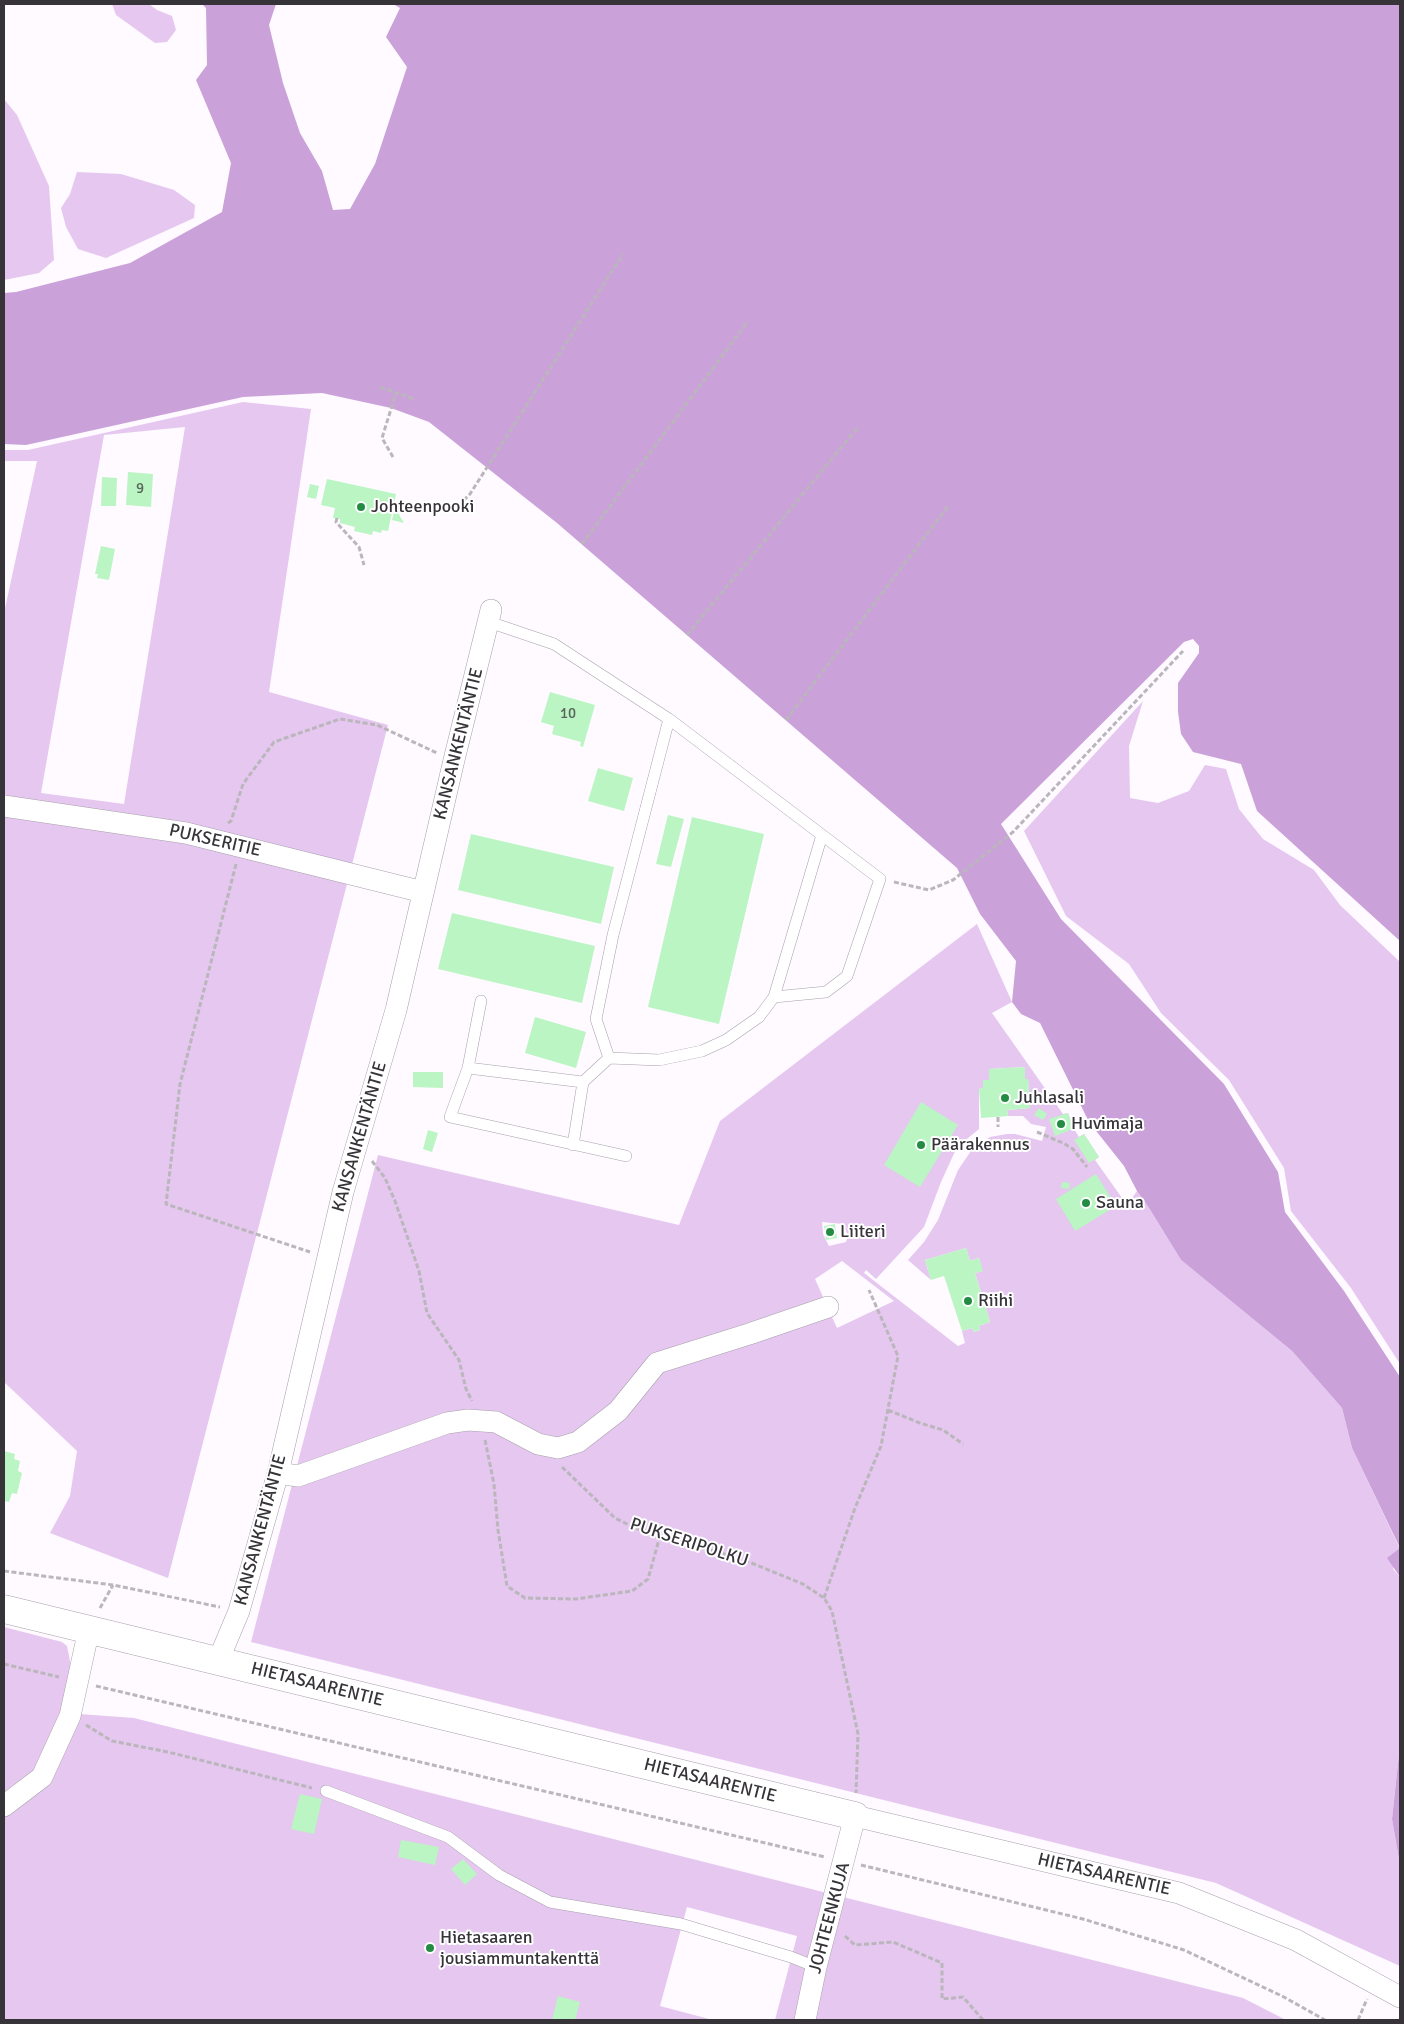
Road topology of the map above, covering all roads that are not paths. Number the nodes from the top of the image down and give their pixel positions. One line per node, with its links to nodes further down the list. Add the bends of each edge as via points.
1 (490, 616): 2 (lane, via 554,644); 5 (street, KANSANKENTÄNTIE)
2 (669, 719): 4 (lane); 8 (lane, via 613,935 596,1019)
3 (4, 806): 5 (street, PUKSERITIE, via 186,833)
4 (822, 835): 6 (lane); 6 (lane, via 880,879 847,976 826,992)
5 (423, 892): 14 (street, KANSANKENTÄNTIE, via 396,1010 343,1192)
6 (774, 997): 8 (lane, via 759,1017 726,1040 702,1051 659,1060)
7 (481, 1001): 9 (lane)
8 (609, 1058): 10 (lane)
9 (468, 1068): 10 (lane); 11 (lane, via 450,1117)
10 (583, 1082): 11 (lane)
11 (574, 1145): 12 (lane)
12 (626, 1156)
13 (828, 1307): 14 (street, via 657,1363 618,1411 578,1442 558,1448 538,1444 496,1422 468,1420 447,1423 298,1476)
14 (278, 1473): 17 (street, KANSANKENTÄNTIE, via 239,1611)
15 (4, 1609): 16 (street, HIETASAARENTIE)
16 (90, 1629): 17 (street, HIETASAARENTIE); 19 (street, via 70,1716 42,1777)
17 (218, 1661): 20 (street, HIETASAARENTIE)
18 (326, 1792): 21 (lane, via 448,1838 499,1875 550,1902 682,1924)
19 (4, 1806)
20 (855, 1816): 21 (street, JOHTEENKUJA); 22 (street, HIETASAARENTIE, via 1179,1893 1296,1940)
21 (816, 1967): 23 (street, JOHTEENKUJA)
22 (1400, 1997)
23 (805, 2020)

